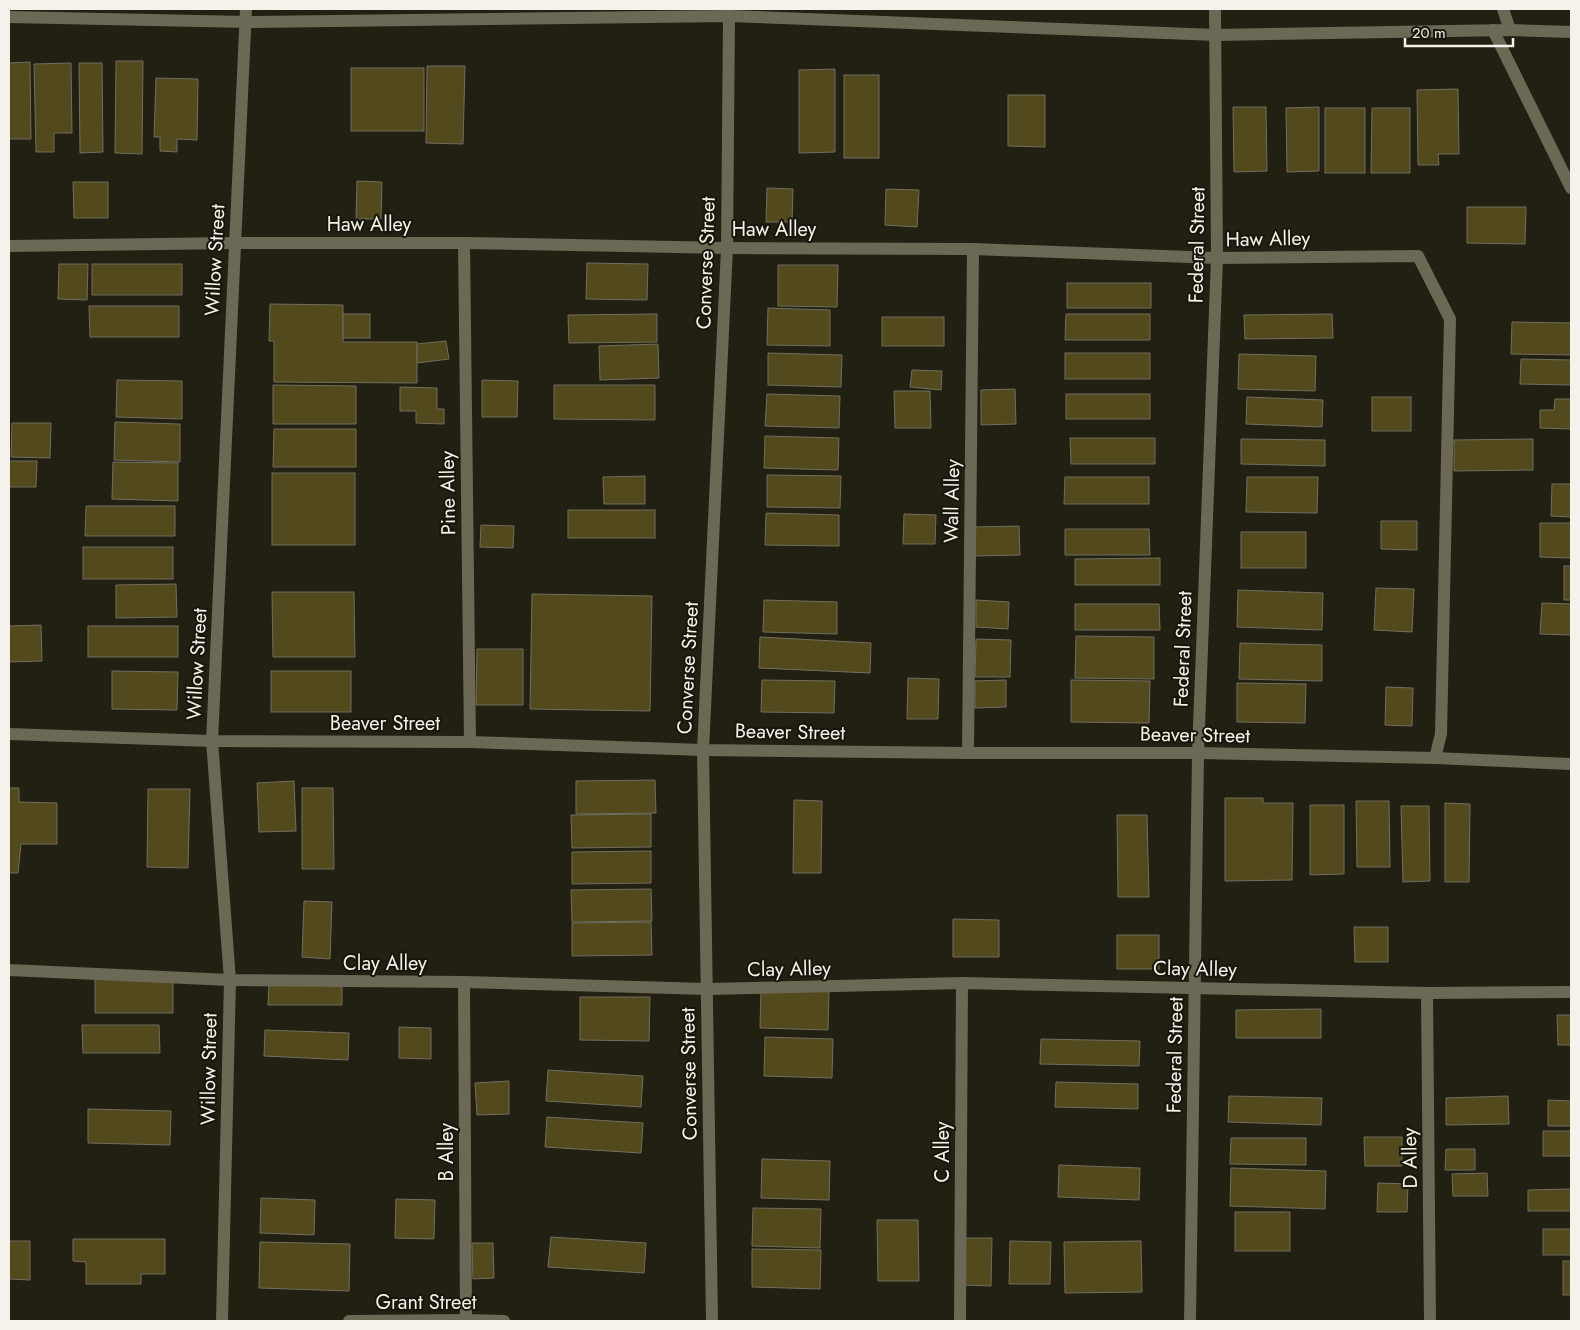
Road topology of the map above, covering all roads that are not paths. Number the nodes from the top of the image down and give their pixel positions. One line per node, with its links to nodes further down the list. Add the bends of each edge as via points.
1 (1215, 9): 9 (street, Federal Street)
2 (1503, 9): 7 (street)
3 (246, 15): 4 (street); 5 (street); 11 (street, Willow Street)
4 (729, 16): 9 (street); 14 (street, Converse Street)
5 (9, 17)
6 (1493, 30): 7 (street); 9 (street); 10 (street)
7 (1510, 30): 8 (street)
8 (1571, 32)
9 (1216, 35): 16 (street, Federal Street)
10 (1571, 188)
11 (235, 242): 12 (street, Haw Alley); 13 (street, Haw Alley); 18 (street, Willow Street)
12 (464, 243): 14 (street, Haw Alley); 19 (street, Pine Alley)
13 (9, 246)
14 (727, 248): 15 (street, Haw Alley); 20 (street, Converse Street)
15 (973, 249): 16 (street, Haw Alley); 21 (street, Wall Alley)
16 (1217, 258): 22 (street, Federal Street); 23 (street, Haw Alley, via 1418,256 1450,319 1441,734)
17 (9, 734): 18 (street, Beaver Street)
18 (212, 741): 19 (street, Beaver Street); 26 (street, Willow Street)
19 (470, 742): 20 (street, Beaver Street)
20 (703, 750): 21 (street, Beaver Street); 30 (street, Converse Street)
21 (968, 753): 22 (street, Beaver Street)
22 (1198, 753): 23 (street, Beaver Street); 29 (street, Federal Street)
23 (1435, 758): 24 (street, Beaver Street)
24 (1571, 764)
25 (9, 970): 26 (street, Clay Alley)
26 (230, 980): 27 (street, Clay Alley); 34 (street, Willow Street)
27 (464, 982): 30 (street, Clay Alley); 33 (street, B Alley)
28 (962, 983): 29 (street, Clay Alley); 30 (street, Clay Alley); 38 (street, C Alley)
29 (1195, 987): 32 (street, Clay Alley); 39 (street, Federal Street)
30 (707, 990): 37 (street, Converse Street)
31 (1571, 992): 32 (street, Clay Alley)
32 (1427, 994): 40 (street, D Alley)
33 (466, 1320): 35 (street, Grant Street); 36 (street, Grant Street)
34 (222, 1321)
35 (349, 1321)
36 (504, 1321)
37 (712, 1321)
38 (960, 1321)
39 (1190, 1321)
40 (1430, 1321)

